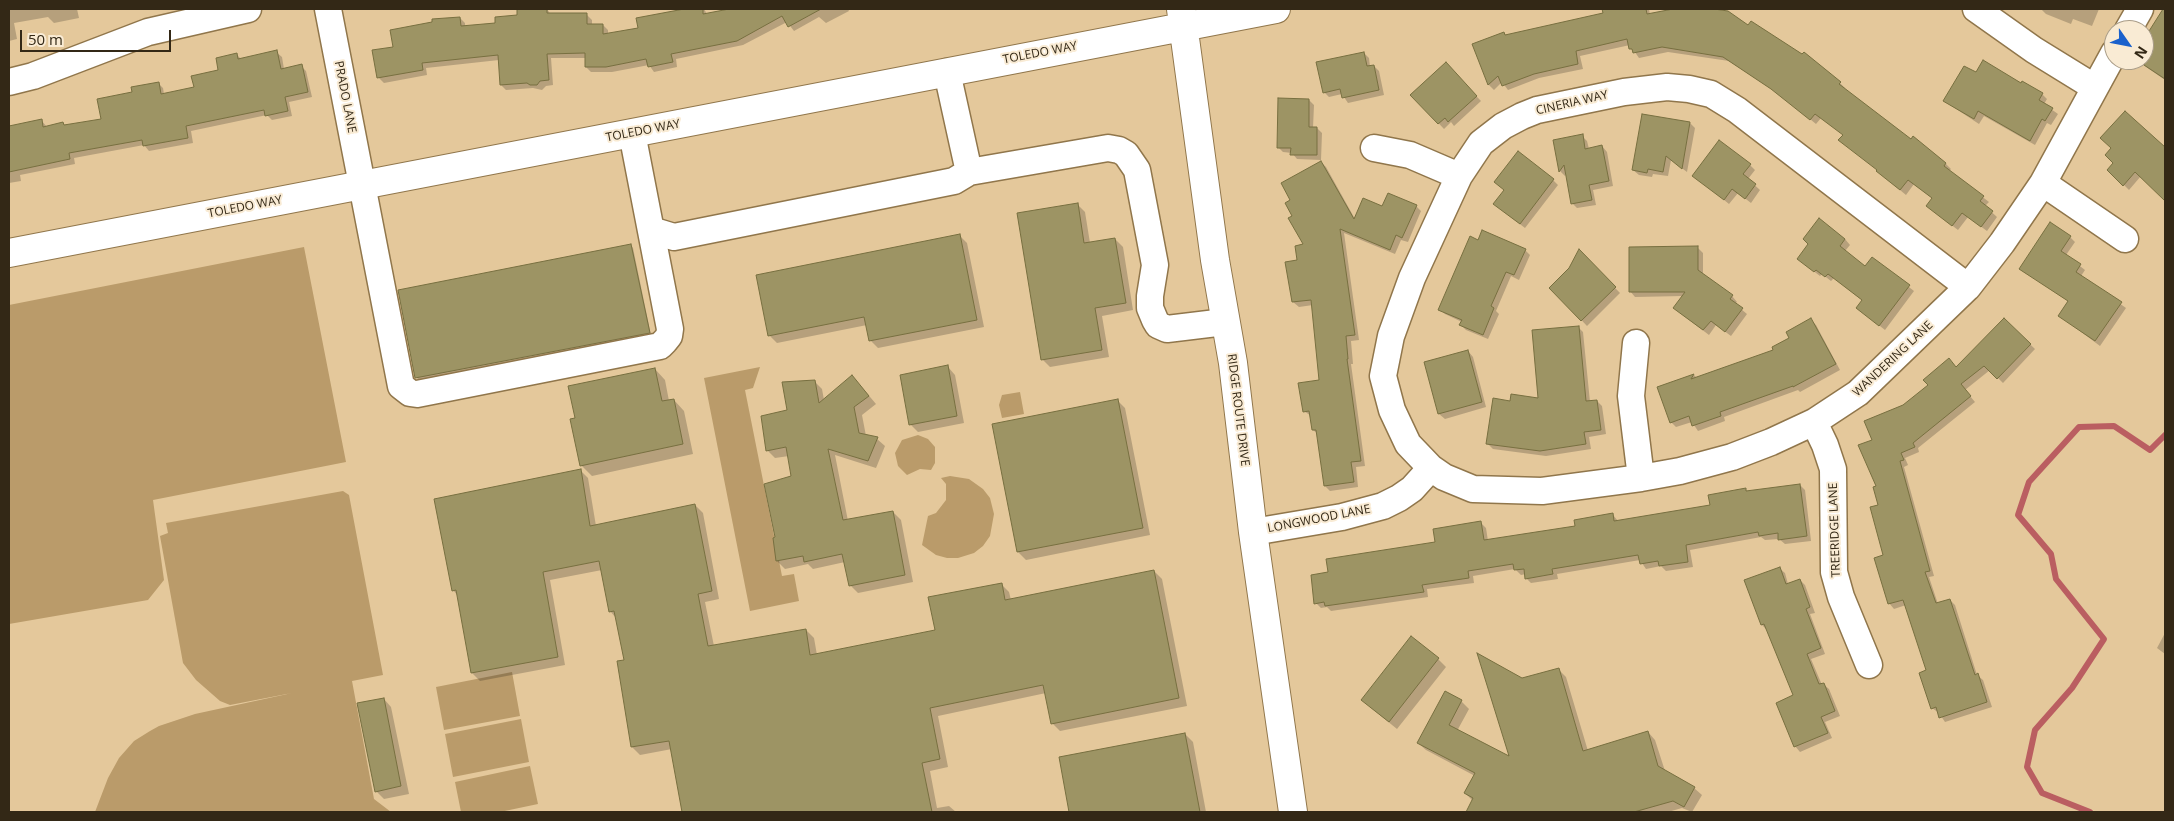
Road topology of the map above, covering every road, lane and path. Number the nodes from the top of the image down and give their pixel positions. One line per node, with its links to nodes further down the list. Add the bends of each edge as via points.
1 (248, 9): 10 (street, via 148,32)
2 (328, 9): 17 (street, PRADO LANE)
3 (1276, 9): 6 (main road, TOLEDO WAY)
4 (1976, 9): 11 (street)
5 (2140, 9): 7 (street)
6 (1182, 18): 9 (main road, TOLEDO WAY); 22 (main road, RIDGE ROUTE DRIVE)
7 (2134, 20)
8 (2104, 70): 11 (street, WANDERING LANE)
9 (947, 72): 12 (main road, TOLEDO WAY); 14 (street)
10 (9, 82)
11 (2094, 87): 16 (street, WANDERING LANE)
12 (632, 133): 17 (main road, TOLEDO WAY); 18 (street, PRADO LANE)
13 (1374, 148): 15 (street, via 1410,155)
14 (970, 172): 18 (street, via 954,181 674,237); 22 (street, via 1108,148 1126,154 1137,170 1155,266 1150,296 1155,320 1166,329)
15 (1459, 176): 21 (street, CINERIA WAY, via 1481,143 1503,126 1537,110 1624,92 1667,87 1689,89 1711,94 1737,110); 25 (street, CINERIA WAY, via 1412,278 1392,336 1383,376 1399,428 1408,444)
16 (2042, 183): 19 (street); 21 (street, WANDERING LANE)
17 (363, 184): 18 (street, PRADO LANE, via 401,386 410,393 425,393 660,346 669,336 670,329); 20 (main road, TOLEDO WAY)
18 (651, 230)
19 (2125, 239)
20 (9, 252)
21 (1968, 287): 24 (street, WANDERING LANE, via 1858,393)
22 (1225, 322): 27 (main road, RIDGE ROUTE DRIVE, via 1233,363)
23 (1636, 343): 26 (street, via 1631,396)
24 (1814, 422): 26 (street, WANDERING LANE, via 1732,457 1680,472); 28 (street, TREERIDGE LANE, via 1833,469 1834,572)
25 (1431, 468): 26 (street, WANDERING LANE, via 1473,489 1495,491 1542,491); 27 (street, LONGWOOD LANE, via 1412,489 1383,506 1342,517)
26 (1641, 478)
27 (1253, 532): 29 (main road, RIDGE ROUTE DRIVE)
28 (1869, 665)
29 (1293, 812)

